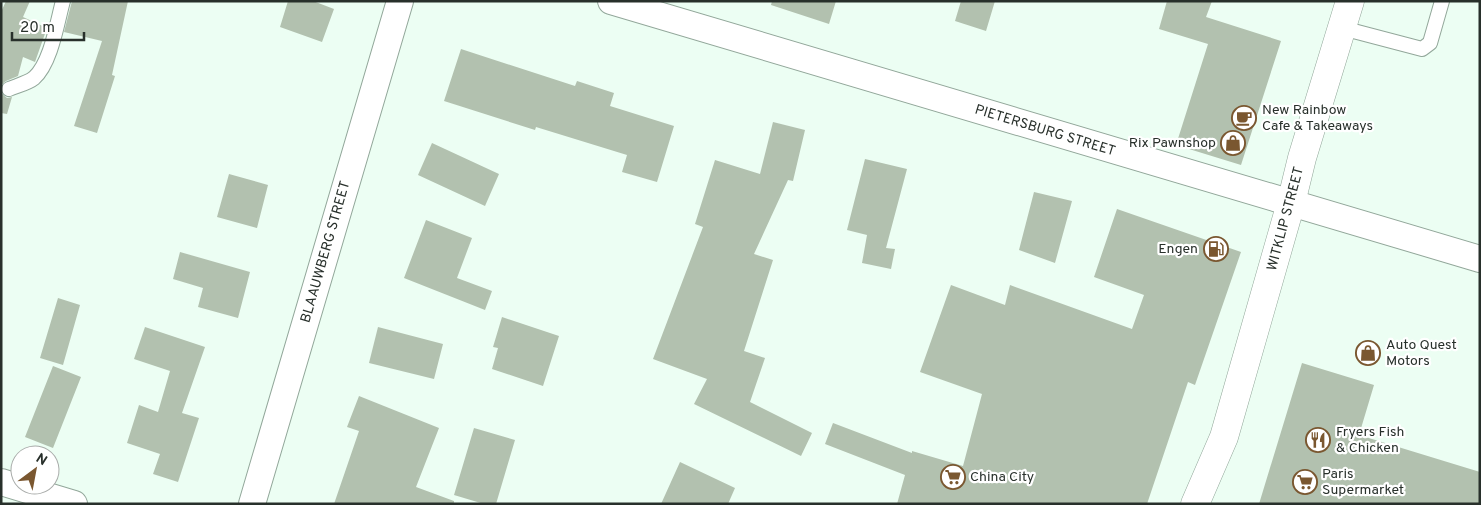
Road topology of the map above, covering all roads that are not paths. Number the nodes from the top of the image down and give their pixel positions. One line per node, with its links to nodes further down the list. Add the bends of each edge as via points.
1 (63, 1): 7 (lane, via 44,64 34,79)
2 (400, 1): 13 (street, BLAAUWBERG STREET)
3 (611, 1): 8 (street, PIETERSBURG STREET)
4 (1350, 1): 6 (main road, WITKLIP STREET)
5 (1442, 1): 6 (lane, via 1430,43 1422,49)
6 (1342, 28): 8 (main road, WITKLIP STREET, via 1302,158)
7 (9, 89)
8 (1292, 204): 9 (street, PIETERSBURG STREET); 10 (main road, WITKLIP STREET)
9 (1480, 259)
10 (1224, 437): 14 (main road); 15 (main road)
11 (1, 482): 12 (street)
12 (74, 504)
13 (252, 504)
14 (1195, 504)
15 (1215, 504)

